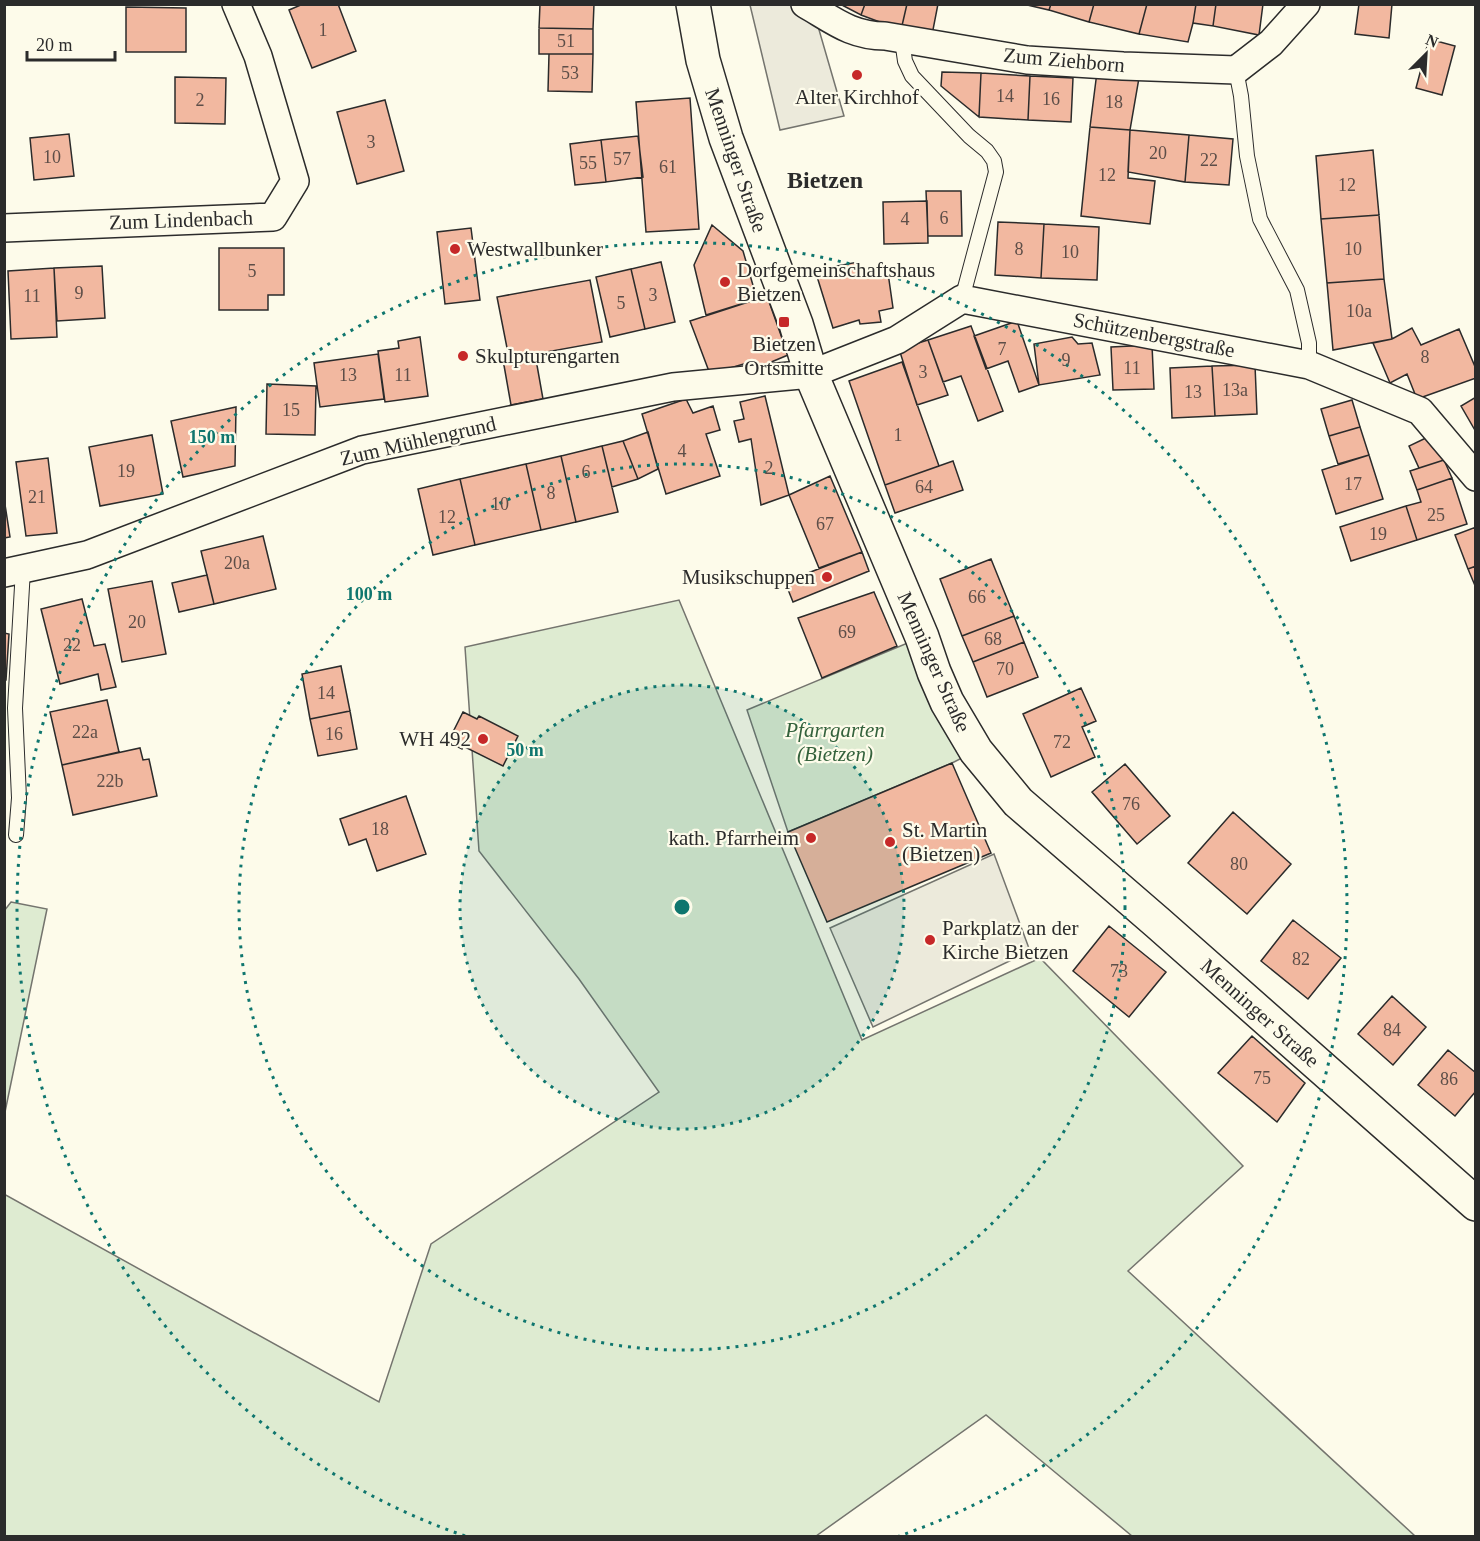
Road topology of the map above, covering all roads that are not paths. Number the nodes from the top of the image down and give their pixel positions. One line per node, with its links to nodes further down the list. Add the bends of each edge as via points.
1 (236, 4): 7 (street, Zum Lindenbach, via 258,56 295,181 273,217)
2 (693, 4): 10 (street, Menninger Straße, via 703,60 726,138)
3 (805, 4): 5 (street, Zum Ziehborn, via 845,28 868,36)
4 (1306, 4): 6 (street, via 1271,43)
5 (902, 40): 6 (street, Zum Ziehborn, via 1027,60); 8 (lane, via 912,75 994,161 996,172)
6 (1236, 70): 9 (lane, via 1260,219 1297,290 1309,343)
7 (4, 228)
8 (962, 299): 9 (street, Schützenbergstraße); 10 (street, via 897,340)
9 (1309, 364): 11 (street, Schützenbergstraße, via 1420,411)
10 (811, 374): 12 (street, Zum Mühlengrund, via 674,387 362,450 87,555); 14 (street, Menninger Straße, via 947,702 990,769 1018,802)
11 (1476, 477)
12 (14, 571): 13 (lane)
13 (16, 835)
14 (1476, 1204)

